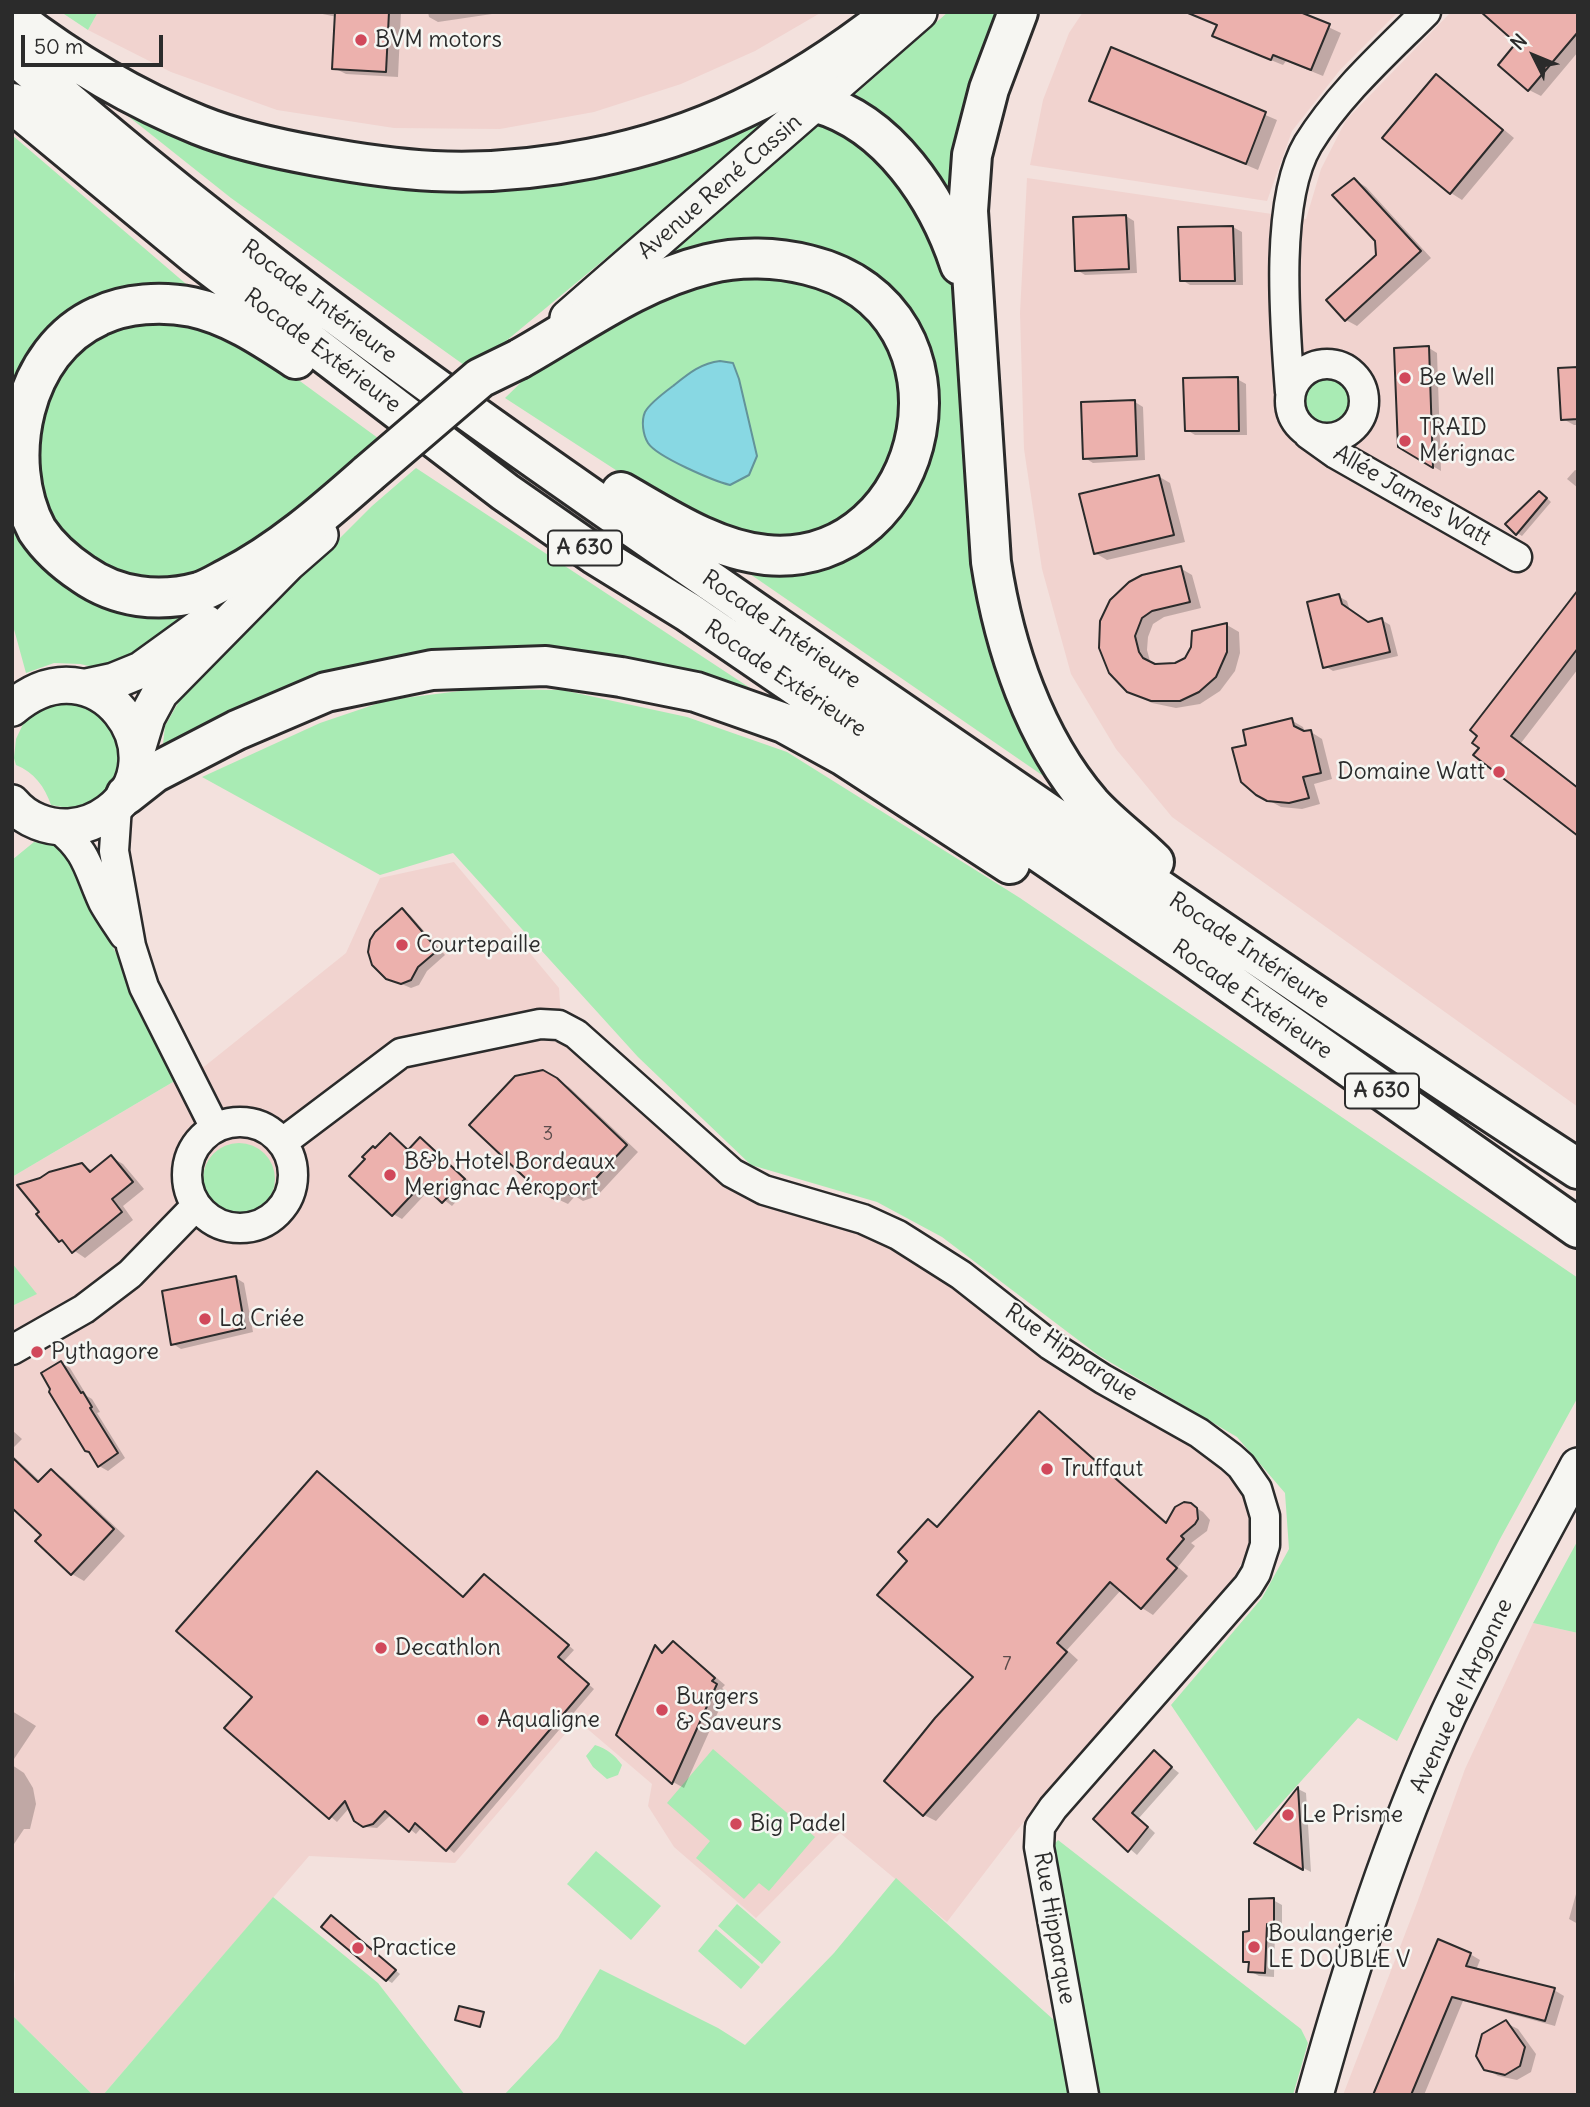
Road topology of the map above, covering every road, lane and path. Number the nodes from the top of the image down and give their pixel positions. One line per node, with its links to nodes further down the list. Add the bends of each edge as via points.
1 (894, 12): 5 (highway, via 803,77 741,110 680,134 563,163 434,171 359,164 279,149 201,126 107,80 53,48)
2 (919, 12): 8 (main road, Avenue René Cassin)
3 (1018, 12): 16 (highway, via 989,89 972,155 968,211)
4 (1426, 12): 11 (street, via 1360,77 1307,146 1291,191 1286,229)
5 (12, 16)
6 (12, 53): 9 (highway, Rocade Intérieure / A 630, via 212,222)
7 (12, 103): 14 (highway, Rocade Extérieure / A 630, via 197,256)
8 (817, 103): 10 (main road, Avenue René Cassin); 16 (highway, via 850,115 892,150 943,220 960,264 979,525)
9 (345, 323): 10 (highway, via 674,522 732,547 766,555 801,554 831,545 858,529 892,492 917,439 921,399 917,372 908,344 894,322 852,282 790,260 710,263 663,278 634,290); 23 (highway, Rocade Intérieure / A 630)
10 (519, 359): 13 (highway, bridge, via 480,378)
11 (1290, 392): 12 (street, via 1292,416); 12 (street, via 1304,372 1327,364 1350,372 1363,393 1360,417 1344,435 1319,438)
12 (1308, 434): 15 (street, Allée James Watt)
13 (374, 478): 14 (highway, via 283,543 202,592 144,598 95,582 52,549 36,528 23,497 16,468 16,438 32,381 70,335 97,316 131,305 192,307 230,319 269,341); 17 (main road)
14 (505, 492): 25 (highway, Rocade Extérieure / A 630)
15 (1517, 556)
16 (991, 562): 23 (highway, via 1008,646 1023,688 1067,773 1092,805 1153,861)
17 (288, 563): 18 (main road, via 141,670); 20 (main road, via 160,693)
18 (86, 687): 19 (main road, via 46,687); 20 (main road, via 106,696 121,711)
19 (12, 708)
20 (137, 750): 21 (main road, via 135,773)
21 (121, 800): 22 (main road, via 100,819 80,826); 24 (street, via 114,851); 25 (highway, via 154,773 237,730 326,692 432,670 546,666 696,692 784,723 1127,938)
22 (30, 822): 24 (street, via 74,841)
23 (1178, 903): 28 (highway, Rocade Intérieure / A 630)
24 (131, 946): 26 (street, via 145,987)
25 (1187, 953): 30 (highway, Rocade Extérieure / A 630)
26 (215, 1128): 27 (street, via 251,1123); 29 (street, via 201,1139 186,1171)
27 (282, 1142): 29 (street, via 294,1173 292,1189 274,1217 259,1226 224,1227); 33 (street, Rue Hipparque, via 401,1053 540,1024 559,1026 576,1034 732,1173 765,1190 863,1219 930,1254 1049,1345 1199,1433 1241,1466 1257,1489 1265,1516 1265,1545 1256,1573 1040,1826 1039,1847)
28 (1578, 1169)
29 (196, 1206): 31 (street, via 130,1274 84,1309)
30 (1578, 1228)
31 (12, 1350)
32 (1578, 1466): 34 (main road, Avenue de l'Argonne, via 1455,1703 1420,1781 1387,1864)
33 (1084, 2095)
34 (1315, 2095)

